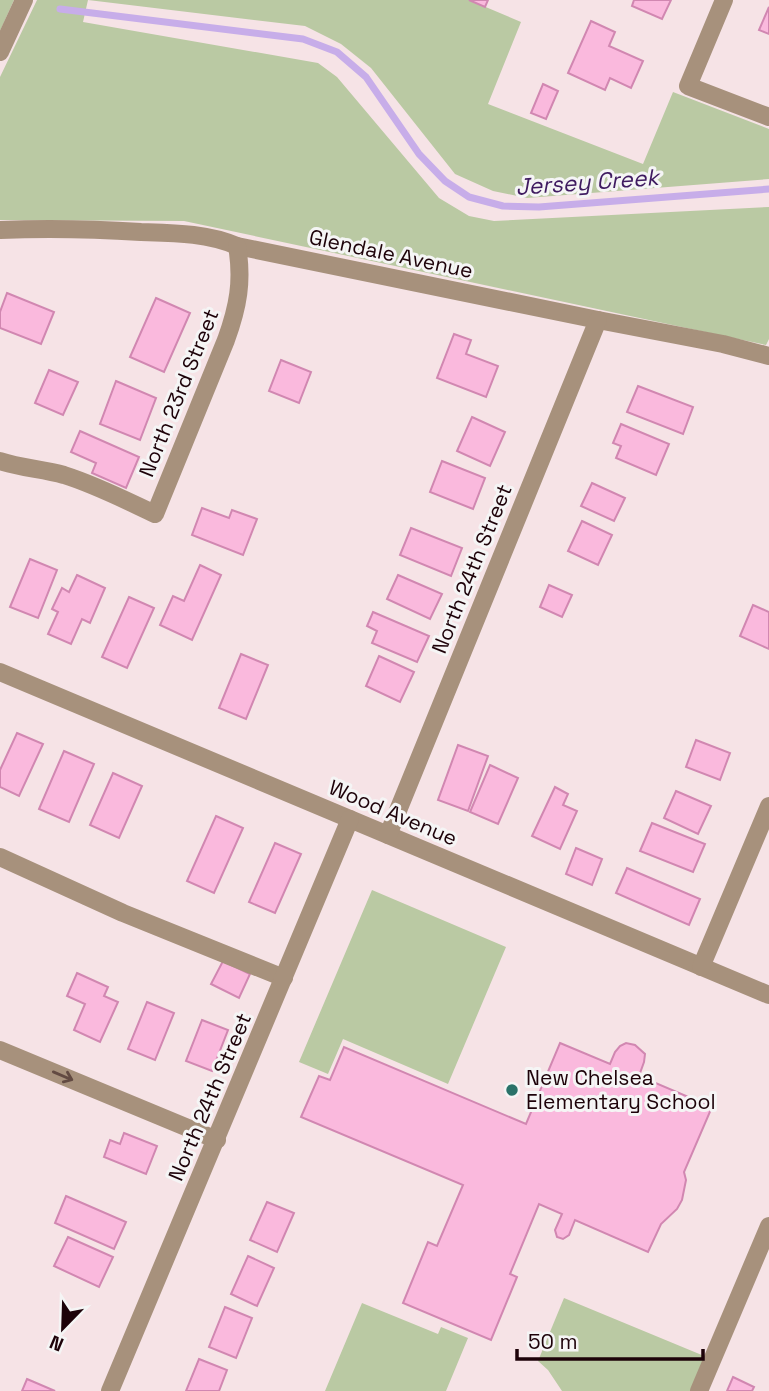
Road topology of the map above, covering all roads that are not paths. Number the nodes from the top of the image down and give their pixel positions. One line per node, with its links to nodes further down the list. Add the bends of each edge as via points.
1 (24, 0): 3 (street)
2 (724, 0): 4 (street, via 688,86)
3 (0, 52)
4 (769, 117)
5 (0, 230): 6 (street, Glendale Avenue, via 181,234)
6 (237, 246): 7 (street, Glendale Avenue); 9 (street, North 23rd Street, via 236,312 155,514 62,475)
7 (598, 320): 8 (street, Glendale Avenue); 13 (street, North 24th Street)
8 (769, 356)
9 (0, 461)
10 (0, 672): 12 (street, Wood Avenue)
11 (769, 806): 15 (street)
12 (351, 819): 13 (street, Wood Avenue); 16 (street, North 24th Street)
13 (388, 835): 15 (street, Wood Avenue)
14 (0, 857): 16 (street)
15 (701, 967): 17 (street, Wood Avenue)
16 (284, 978): 19 (street, North 24th Street)
17 (769, 995)
18 (0, 1050): 19 (street, one-way to 19)
19 (217, 1140): 21 (street, North 24th Street)
20 (769, 1226): 22 (street)
21 (110, 1391)
22 (699, 1391)

